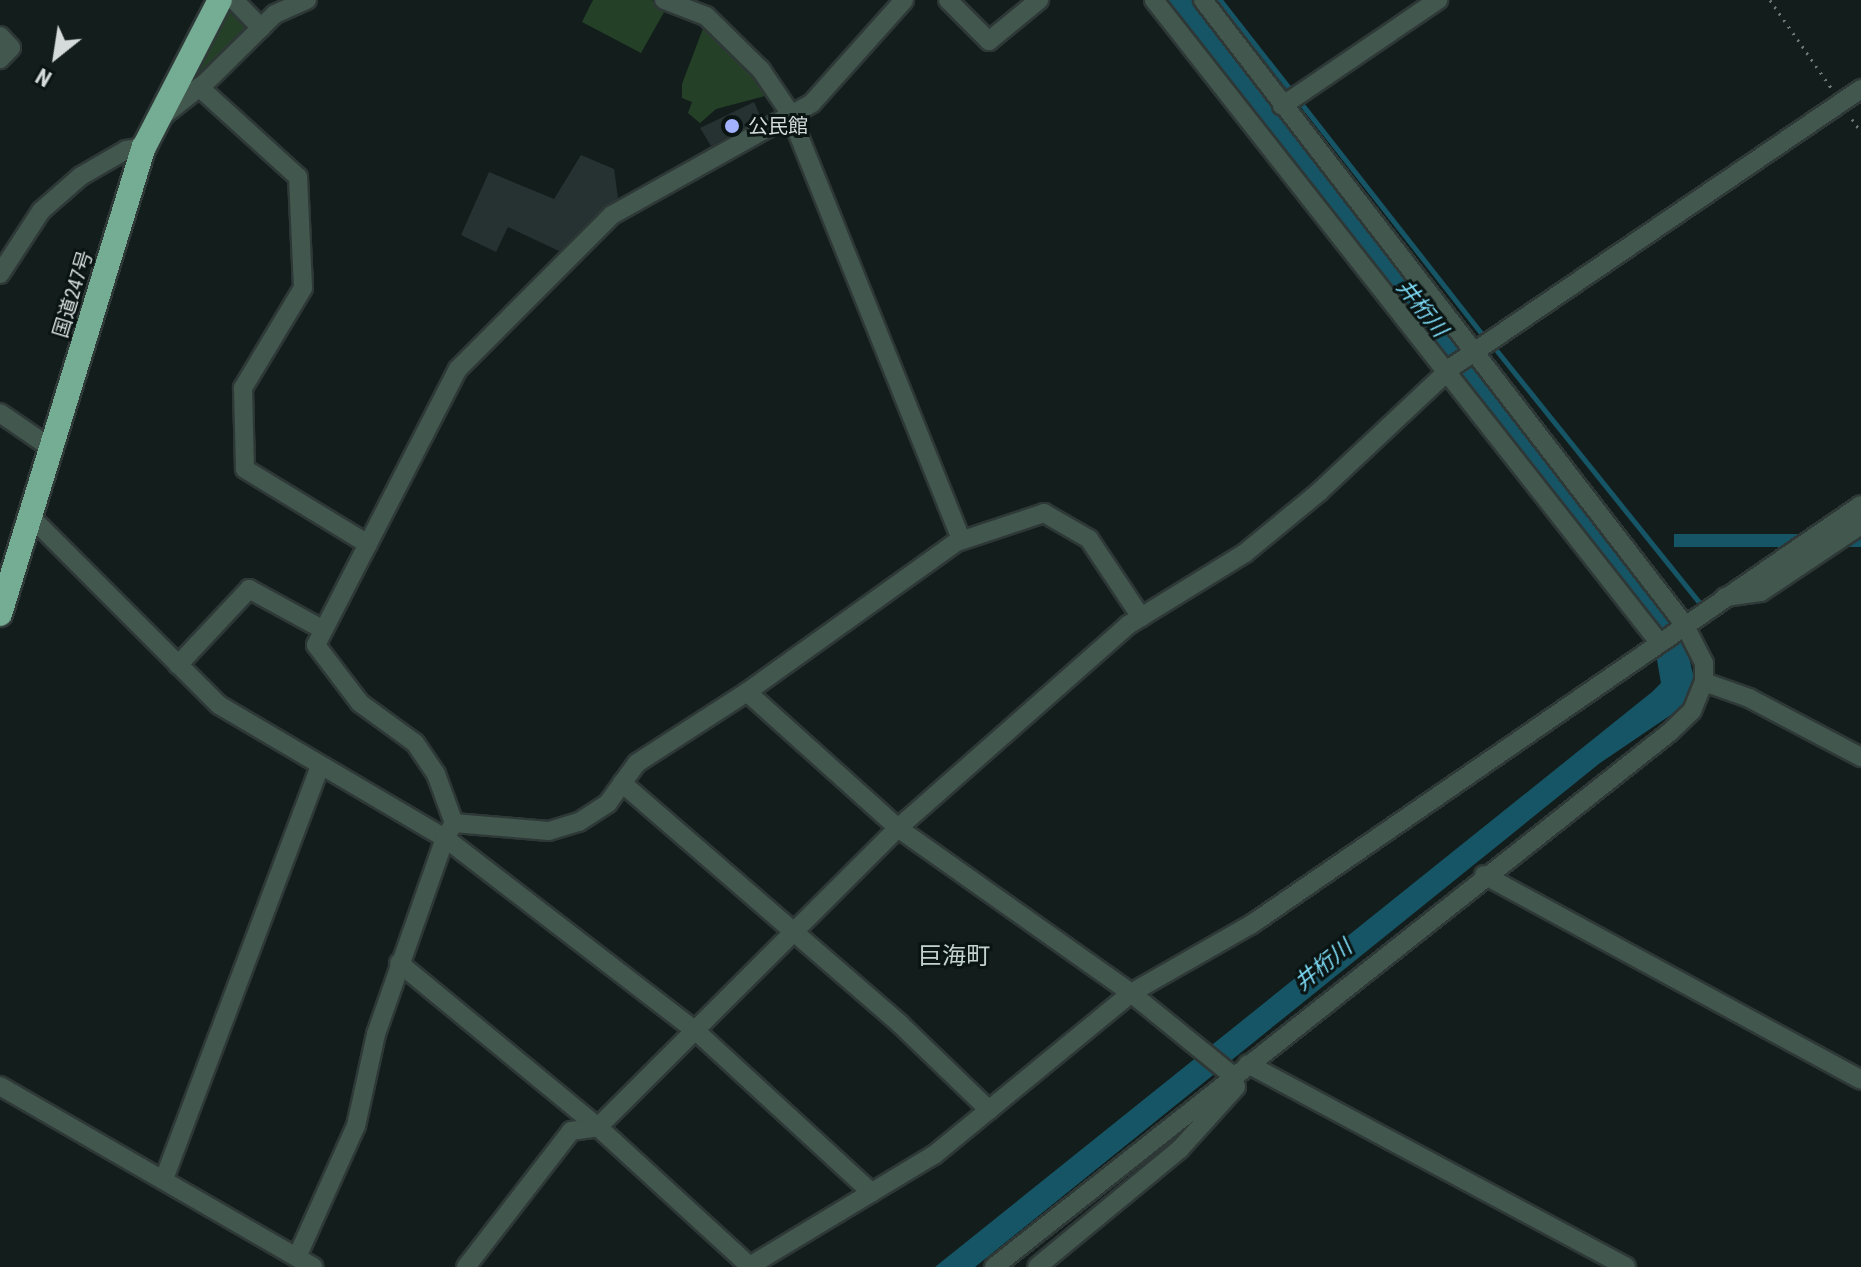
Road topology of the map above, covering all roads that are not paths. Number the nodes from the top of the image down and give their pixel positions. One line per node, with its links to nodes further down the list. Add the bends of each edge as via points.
1 (220, 0): 18 (highway, 国道247号)
2 (234, 0): 11 (street)
3 (307, 0): 11 (street, via 275,14)
4 (664, 0): 17 (street, via 706,16 761,70)
5 (904, 0): 17 (street, via 812,103)
6 (948, 0): 7 (street, via 989,41)
7 (1039, 0)
8 (1154, 0): 22 (street)
9 (1203, 0): 16 (street)
10 (1438, 0): 16 (street)
11 (261, 28): 14 (street)
12 (0, 36): 13 (street, via 11,48)
13 (0, 59)
14 (199, 87): 18 (street); 29 (street, via 298,177 303,288 243,388 245,469)
15 (1861, 89): 21 (street)
16 (1282, 106): 21 (street)
17 (790, 113): 28 (street, via 961,539); 29 (street, via 612,215 458,369)
18 (157, 120): 19 (highway, 国道247号)
19 (144, 147): 20 (street, via 126,150 81,176 41,211); 24 (highway, 国道247号)
20 (0, 274)
21 (1474, 353): 22 (street); 33 (street)
22 (1449, 369): 32 (street, via 1319,492 1245,553); 35 (street)
23 (0, 413): 24 (street)
24 (51, 448): 26 (highway, 国道247号)
25 (1861, 505): 30 (street)
26 (30, 516): 31 (highway, 国道247号); 36 (street)
27 (1861, 525): 30 (street, via 1761,592)
28 (957, 542): 32 (street, via 1044,513 1089,539); 38 (street)
29 (368, 544): 34 (street)
30 (1723, 597): 33 (street)
31 (0, 614)
32 (1141, 617): 42 (street)
33 (1684, 624): 35 (street); 37 (street, via 1704,663)
34 (324, 630): 36 (street, via 249,589); 43 (street, via 316,645 324,658 360,703 415,743 436,774)
35 (1658, 641): 47 (street, via 1252,924)
36 (178, 665): 40 (street, via 219,705)
37 (1704, 682): 39 (street, via 1749,698); 44 (street, via 1692,711 1670,732)
38 (747, 692): 41 (street, via 637,763); 42 (street)
39 (1861, 757)
40 (320, 767): 43 (street); 54 (street)
41 (622, 783): 43 (street, via 608,803 579,822 549,831); 45 (street)
42 (898, 828): 45 (street); 47 (street)
43 (450, 830): 46 (street); 48 (street)
44 (1484, 875): 49 (street); 50 (street)
45 (795, 932): 48 (street); 52 (street)
46 (399, 963): 53 (street); 56 (street, via 376,1034 356,1126)
47 (1131, 993): 49 (street, via 1185,1040); 52 (street)
48 (696, 1031): 53 (street); 55 (street)
49 (1234, 1070): 59 (street); 60 (street, via 1236,1087 1180,1149); 61 (street)
50 (1861, 1080)
51 (0, 1086): 54 (street)
52 (989, 1110): 55 (street, via 934,1155)
53 (598, 1127): 57 (street, via 571,1131); 58 (street)
54 (164, 1179): 56 (street)
55 (872, 1193): 58 (street)
56 (305, 1262)
57 (466, 1267)
58 (749, 1267)
59 (994, 1267)
60 (1037, 1267)
61 (1626, 1267)

